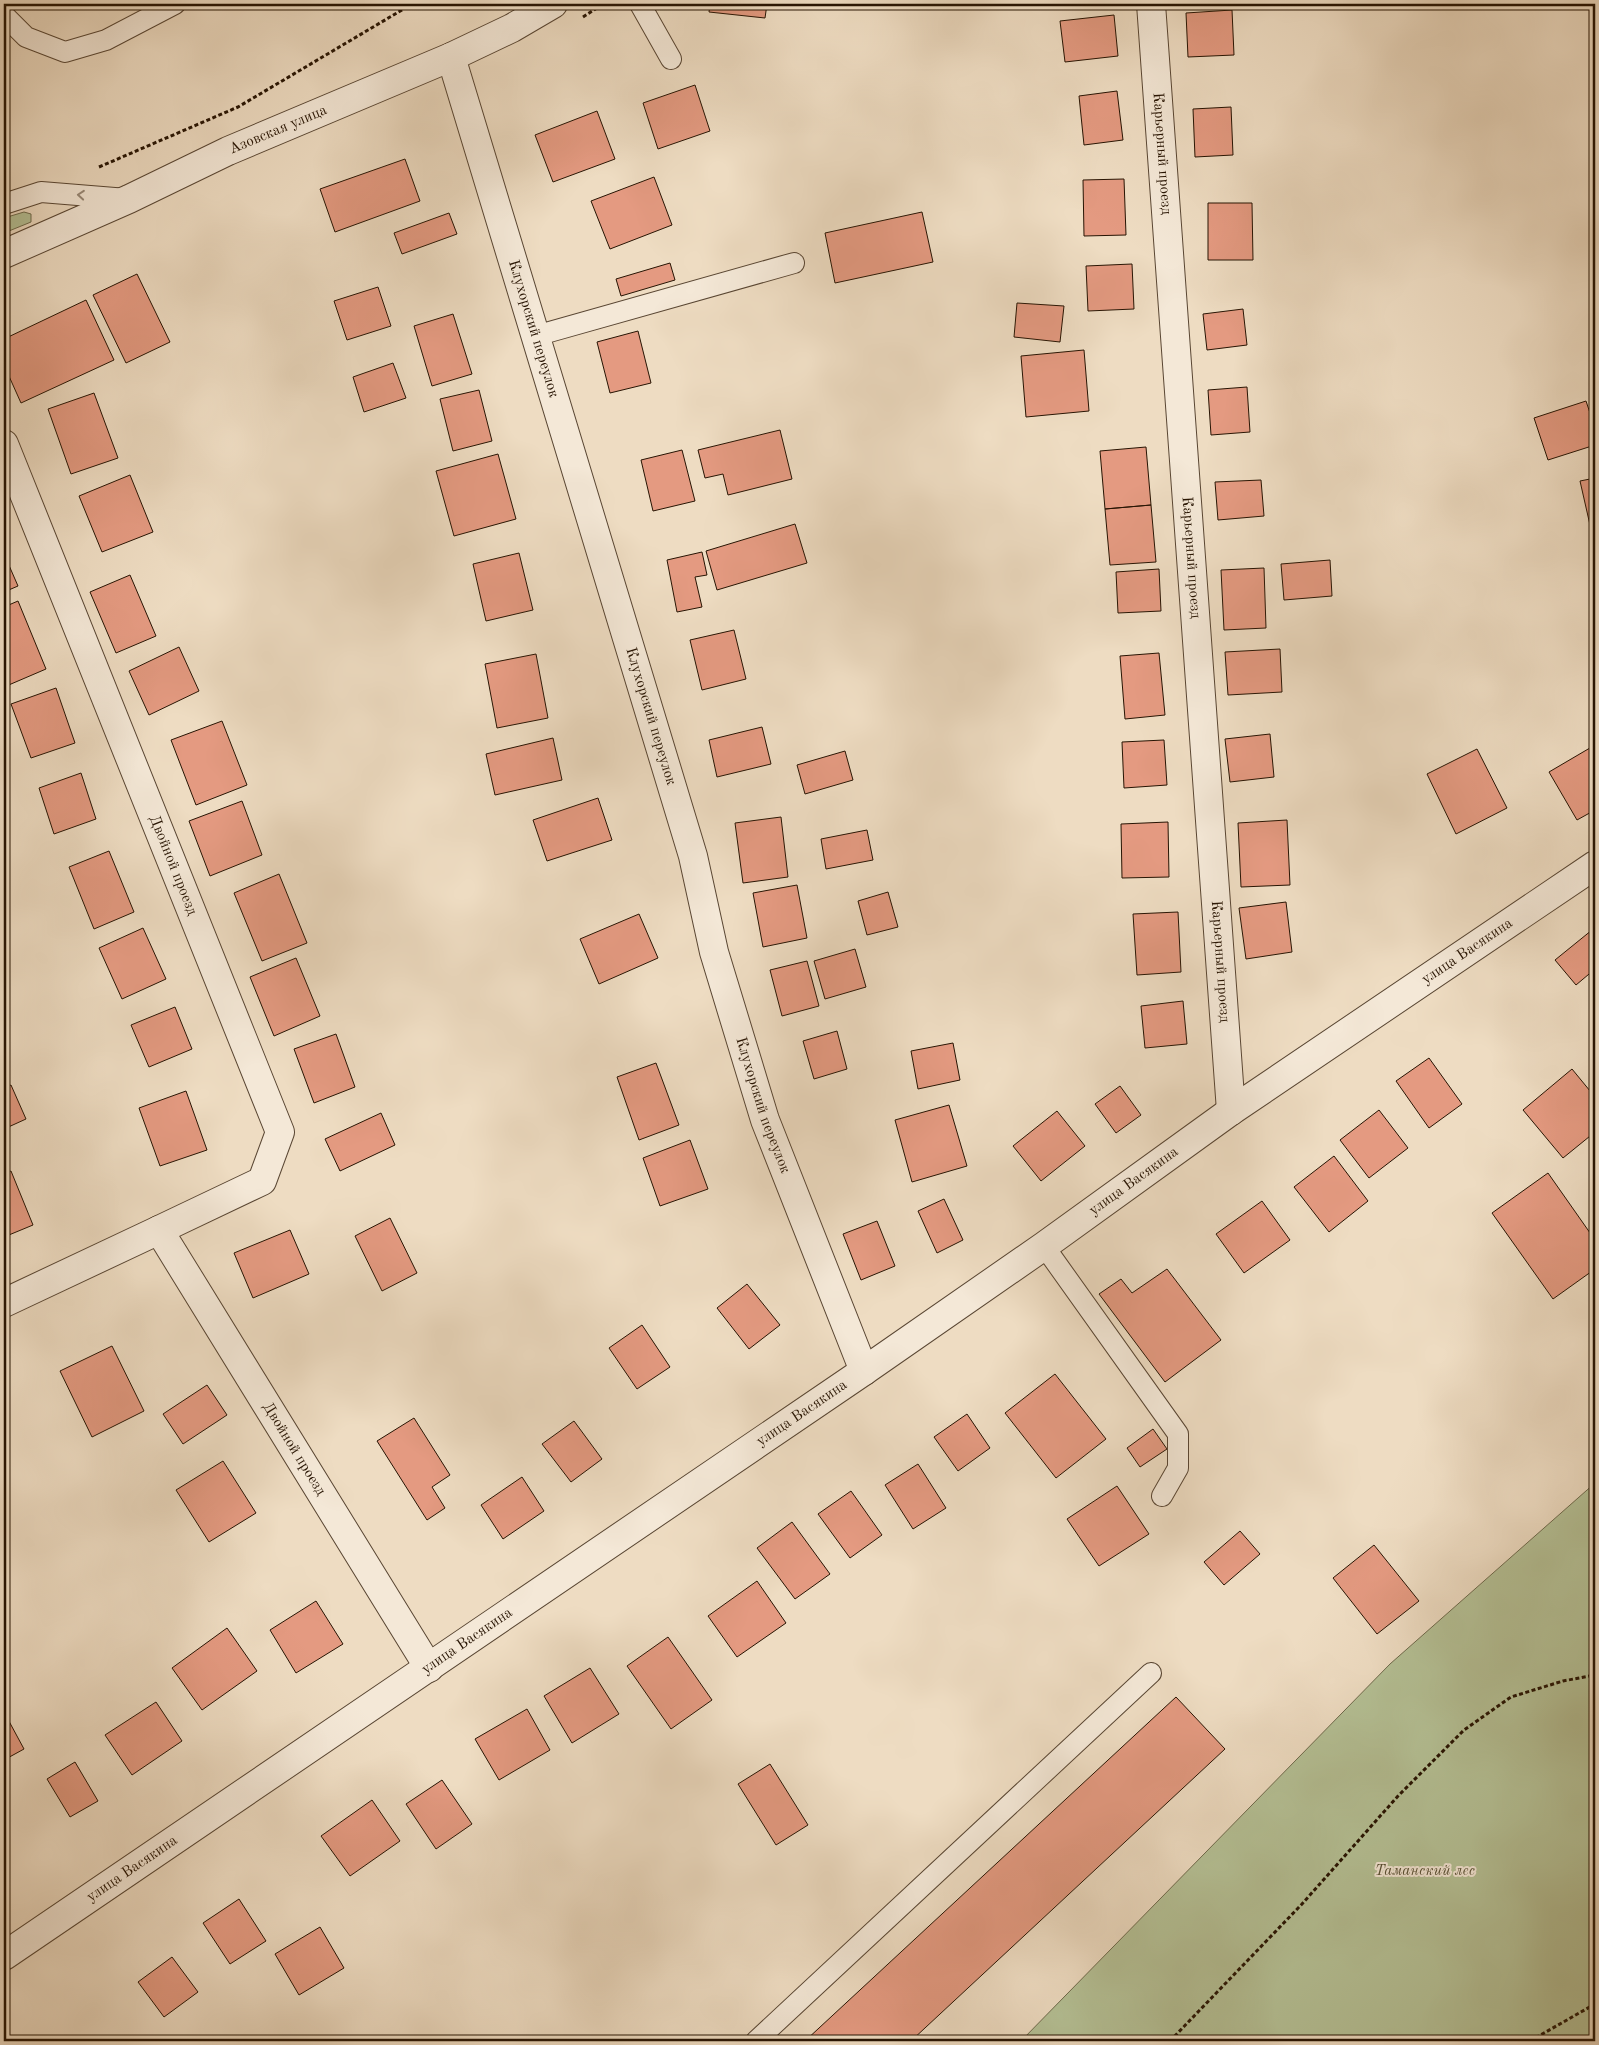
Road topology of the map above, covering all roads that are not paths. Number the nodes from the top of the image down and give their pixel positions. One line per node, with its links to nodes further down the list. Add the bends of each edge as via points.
1 (174, 4): 5 (lane, via 106,40 65,52 26,38)
2 (553, 4): 6 (street, Азовская улица)
3 (640, 4): 7 (lane)
4 (1151, 4): 15 (street, Карьерный проезд)
5 (4, 15)
6 (451, 57): 8 (street, Азовская улица, via 228,151); 12 (street, Клухорский переулок)
7 (671, 59)
8 (129, 199): 9 (lane, one-way to 9, via 41,192); 10 (street, Азовская улица)
9 (4, 204)
10 (4, 254)
11 (794, 263): 12 (lane)
12 (535, 336): 19 (street, Клухорский переулок, via 693,856 714,952 765,1120)
13 (4, 444): 16 (street, Двойной проезд, via 280,1132 262,1181)
14 (1590, 876): 15 (street, улица Васякина)
15 (1232, 1111): 17 (street, улица Васякина)
16 (159, 1230): 18 (street, Двойной проезд); 21 (street, Двойной проезд)
17 (1044, 1246): 19 (street, улица Васякина); 20 (lane, via 1178,1434 1178,1468)
18 (4, 1303)
19 (864, 1371): 21 (street, улица Васякина)
20 (1162, 1496)
21 (429, 1668): 23 (street, улица Васякина)
22 (1152, 1673): 24 (lane)
23 (4, 1956)
24 (756, 2041)

